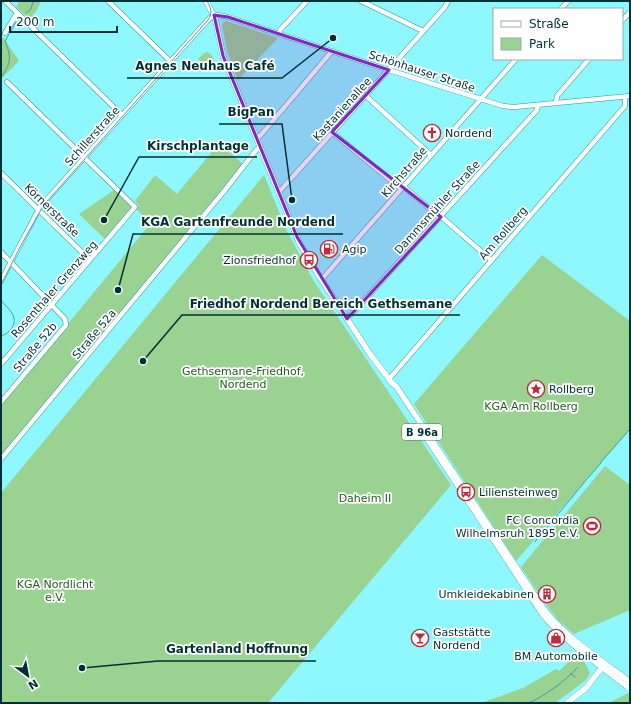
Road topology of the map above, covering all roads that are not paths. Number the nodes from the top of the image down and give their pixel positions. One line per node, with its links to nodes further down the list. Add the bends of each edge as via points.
1 (5, 1): 8 (street)
2 (108, 1): 17 (street)
3 (206, 1): 9 (main road, B 96a)
4 (361, 1): 11 (street)
5 (304, 2): 13 (street)
6 (446, 2): 11 (street, Kastanienallee)
7 (630, 12): 10 (street)
8 (17, 13): 12 (street); 25 (street)
9 (214, 15): 13 (street, Schönhauser Straße, via 228,16); 17 (street, Schillerstraße); 27 (main road, B 96a, via 223,56)
10 (623, 20)
11 (423, 31): 18 (street, Kastanienallee)
12 (4, 33)
13 (279, 34): 14 (street, Schönhauser Straße)
14 (332, 51): 18 (street, Schönhauser Straße); 27 (street, via 260,136)
15 (515, 60): 22 (street, Kirchstraße)
16 (588, 60): 23 (street, via 557,96)
17 (170, 61): 25 (street, Schillerstraße)
18 (388, 70): 20 (street, Kastanienallee); 22 (street, Schönhauser Straße)
19 (7, 82): 30 (street)
20 (366, 96): 26 (street, Kastanienallee); 29 (street)
21 (628, 96): 23 (street, Schönhauser Straße); 38 (street, Am Rollberg, via 624,106)
22 (481, 99): 24 (street, Schönhauser Straße, via 508,107); 29 (street, Kirchstraße)
23 (556, 103): 24 (street, Schönhauser Straße)
24 (538, 105): 35 (street, Dammsmühler Straße, via 532,116)
25 (122, 115): 30 (street, Schillerstraße)
26 (332, 132): 32 (street); 33 (street, Kastanienallee)
27 (256, 137): 28 (main road, B 96a)
28 (261, 148): 33 (main road, B 96a); 47 (street, Straße 52a, via 257,149)
29 (431, 155): 32 (street, Kirchstraße)
30 (85, 157): 34 (street, Schillerstraße); 37 (street, Rosenthaler Grenzweg, via 135,207)
31 (1, 173): 34 (street, Körnerstraße)
32 (402, 188): 35 (street); 40 (street, Kirchstraße)
33 (279, 192): 40 (main road, B 96a, via 300,242)
34 (38, 210): 37 (street, Körnerstraße); 39 (street, Schillerstraße)
35 (441, 217): 38 (street); 43 (street, Dammsmühler Straße)
36 (1, 252): 39 (street)
37 (90, 260): 42 (street, Rosenthaler Grenzweg)
38 (491, 260): 45 (street, Am Rollberg)
39 (11, 262): 41 (street, Schillerstraße); 42 (street)
40 (321, 280): 43 (main road, B 96a)
41 (1, 282)
42 (51, 304): 44 (street, Rosenthaler Grenzweg); 46 (street, Straße 52b, via 65,319 66,325)
43 (347, 319): 45 (main road, B 96a)
44 (1, 364)
45 (390, 381): 48 (main road, B 96a, via 396,386 514,568 546,612 573,641)
46 (1, 402)
47 (1, 459)
48 (604, 666): 49 (main road, B 96a); 50 (main road, B 96a); 51 (main road, via 586,688)
49 (630, 682)
50 (630, 689)
51 (567, 703)

